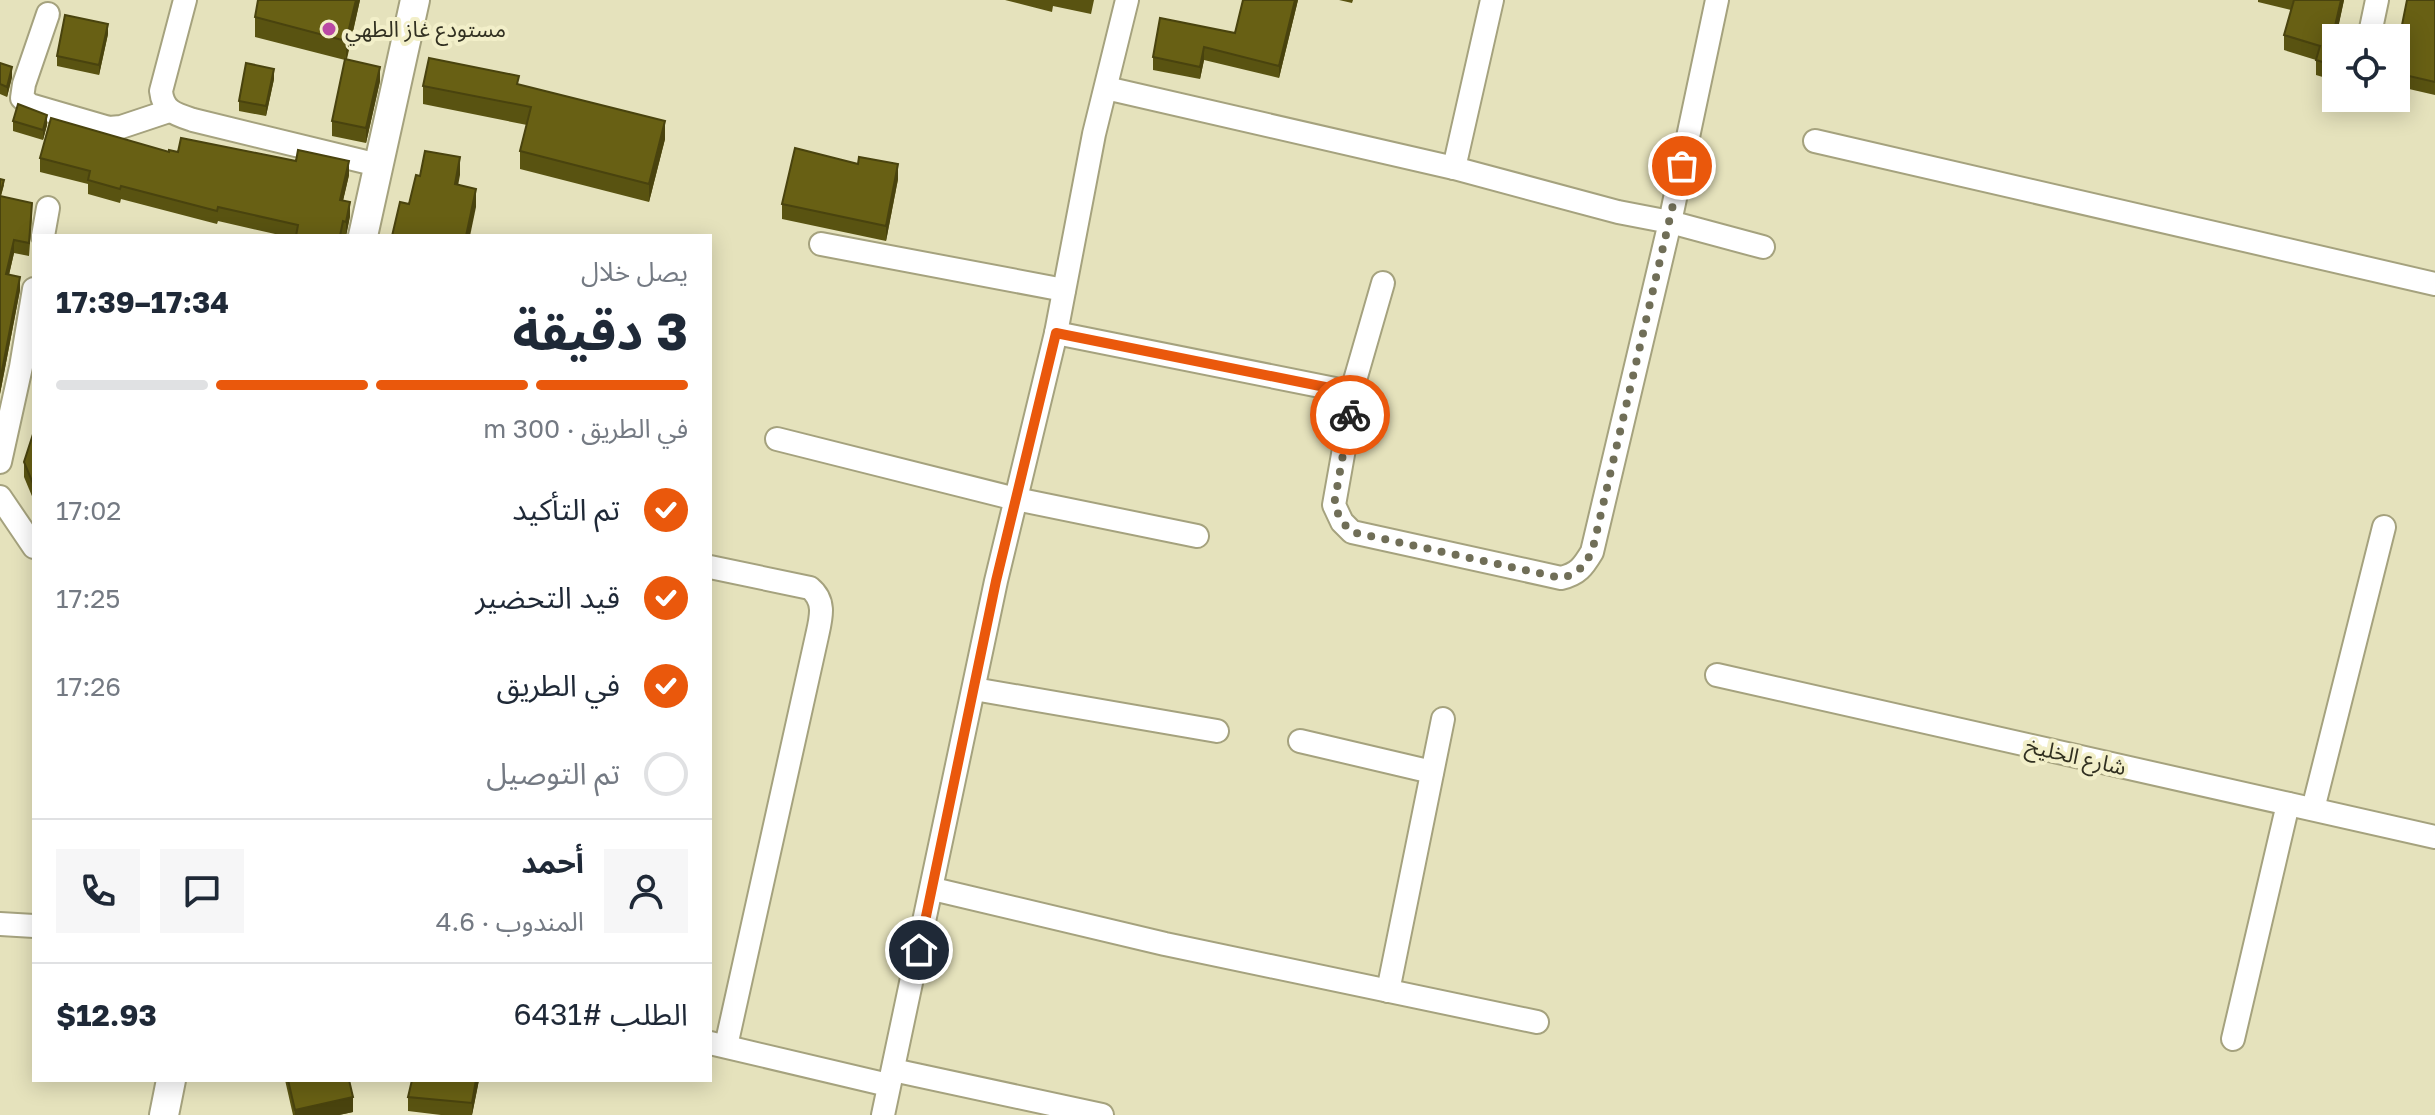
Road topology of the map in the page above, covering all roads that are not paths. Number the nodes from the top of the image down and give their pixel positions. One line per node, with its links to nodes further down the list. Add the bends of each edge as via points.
1 (185, 0): 10 (street, via 161,91)
2 (415, 0): 12 (street)
3 (1127, 0): 9 (street)
4 (1492, 0): 13 (street)
5 (1717, 0): 15 (street)
6 (2377, 0): 8 (street)
7 (48, 14): 10 (street, via 24,84 22,98 30,105 109,128)
8 (2372, 24)
9 (1106, 88): 13 (street); 22 (street)
10 (169, 111): 12 (street)
11 (1815, 141): 21 (street)
12 (378, 165): 17 (street)
13 (1454, 168): 15 (street)
14 (48, 208): 16 (street)
15 (1670, 222): 19 (street); 25 (street, via 1592,552 1573,575 1561,578 1352,532 1334,505)
16 (43, 234)
17 (363, 234)
18 (821, 244): 22 (street)
19 (1763, 247)
20 (1383, 283): 25 (street)
21 (2435, 284)
22 (1064, 290): 24 (street)
23 (32, 301): 27 (street)
24 (1056, 333): 25 (street, via 1335,389); 29 (street)
25 (1349, 401)
26 (777, 439): 29 (street)
27 (0, 462)
28 (0, 497): 32 (street)
29 (1016, 499): 31 (street); 35 (street)
30 (2384, 527): 41 (street)
31 (1197, 536)
32 (32, 544)
33 (712, 567): 49 (street, via 810,588 821,604)
34 (1717, 675): 40 (street, شارع الخليخ)
35 (974, 689): 37 (street); 43 (street)
36 (1443, 719): 39 (street)
37 (1217, 731)
38 (1300, 741): 39 (street)
39 (1432, 772): 46 (street)
40 (2288, 804): 41 (street, شارع الخليخ); 48 (street)
41 (2313, 809): 42 (street, شارع الخليخ)
42 (2435, 837)
43 (933, 889): 46 (street); 50 (street)
44 (0, 924): 45 (street)
45 (32, 926)
46 (1388, 991): 47 (street)
47 (1537, 1022)
48 (2233, 1039)
49 (718, 1044): 50 (street)
50 (890, 1078): 53 (street); 54 (street)
51 (171, 1082): 52 (street)
52 (164, 1115)
53 (883, 1115)
54 (1102, 1115)

